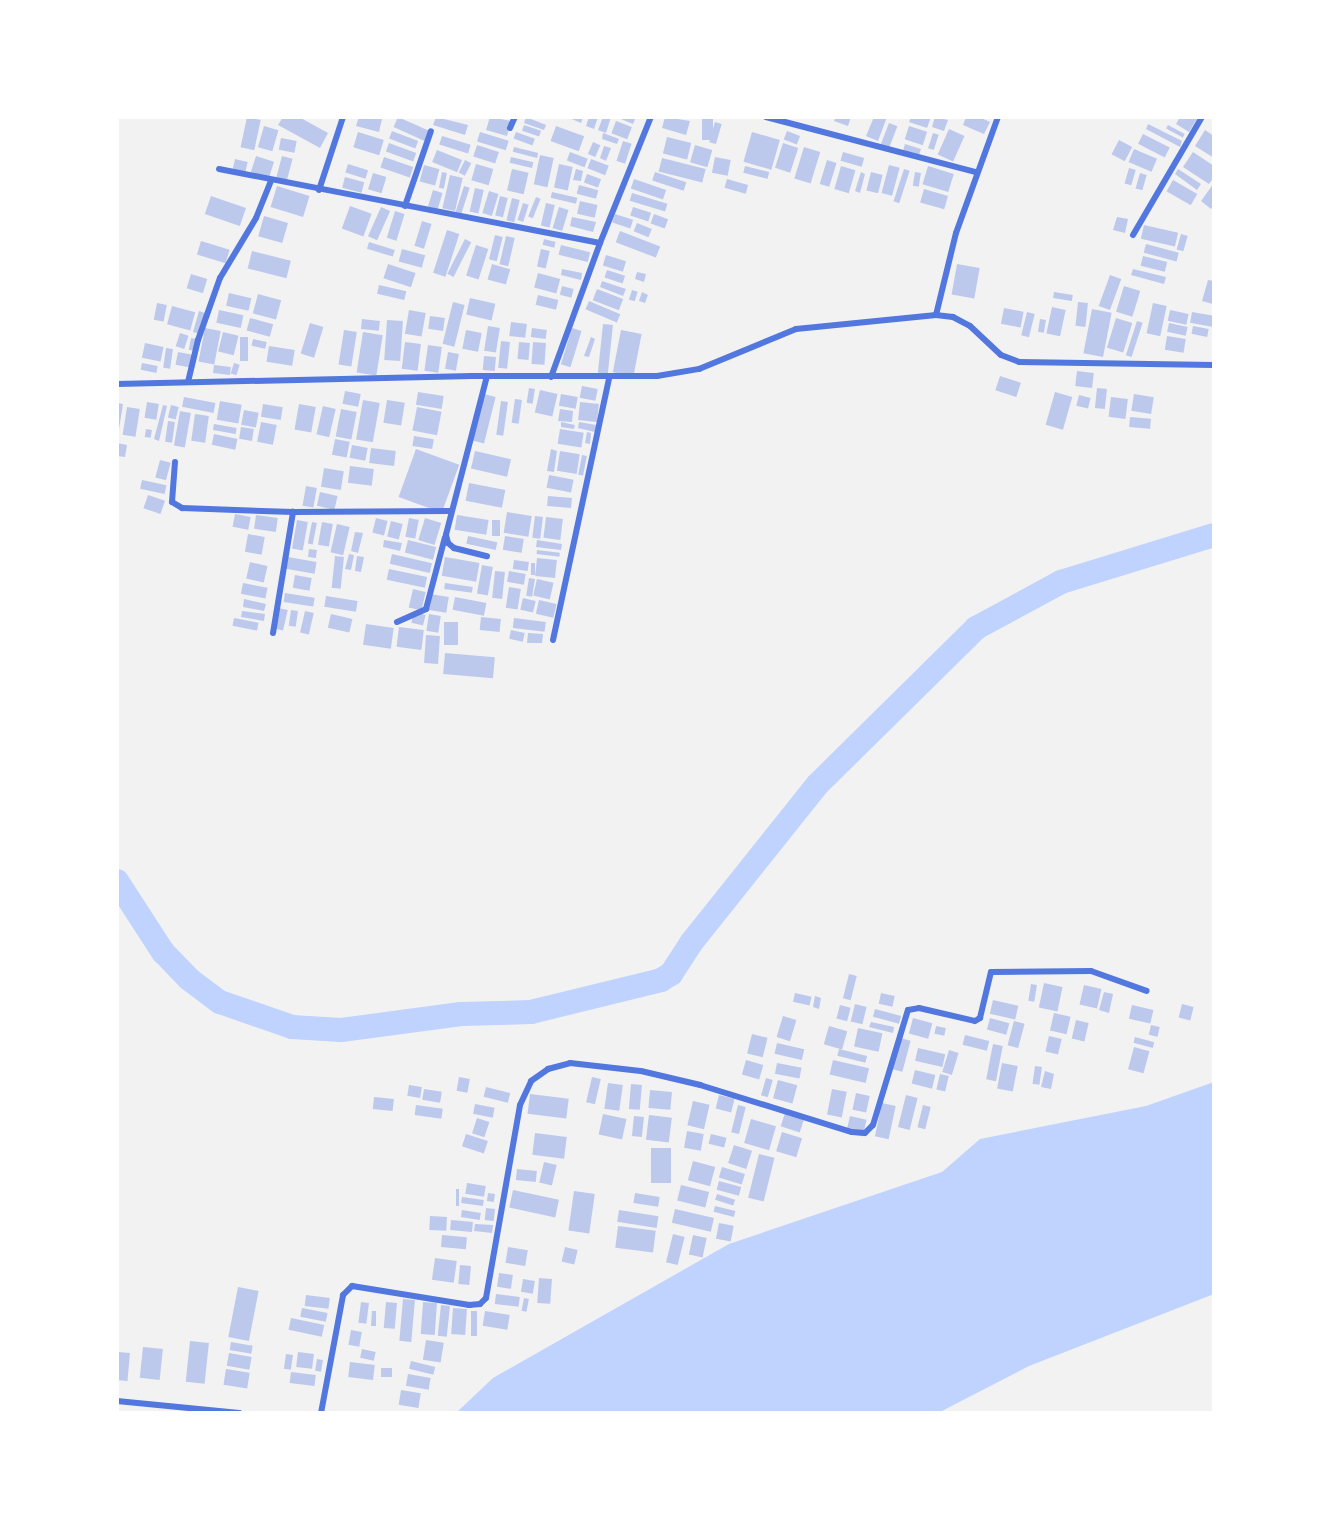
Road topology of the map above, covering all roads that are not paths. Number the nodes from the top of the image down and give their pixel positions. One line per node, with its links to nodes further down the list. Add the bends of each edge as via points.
1 (342, 117): 12 (street)
2 (515, 117): 7 (street)
3 (651, 117): 15 (street)
4 (766, 117): 10 (street)
5 (998, 117): 10 (street)
6 (1202, 117): 14 (street)
7 (510, 128)
8 (431, 131): 13 (street)
9 (219, 169): 11 (street)
10 (976, 172): 16 (street)
11 (271, 181): 12 (street); 21 (street, via 256,218 220,278)
12 (319, 190): 13 (street)
13 (405, 206): 15 (street)
14 (1133, 236)
15 (600, 243): 19 (street)
16 (936, 315): 17 (street, via 970,326 1001,355 1019,362); 20 (street, via 813,326 776,336 699,369)
17 (1214, 365)
18 (487, 376): 19 (street); 21 (street); 24 (street)
19 (551, 377): 20 (street)
20 (609, 378): 30 (street)
21 (188, 383): 22 (street)
22 (117, 384)
23 (175, 462): 25 (street, via 172,502 176,506)
24 (450, 511): 25 (street); 26 (street)
25 (293, 512): 29 (street)
26 (446, 535): 27 (street, via 454,548); 28 (street, via 426,609)
27 (487, 556)
28 (397, 622)
29 (273, 634)
30 (553, 640)
31 (1147, 991): 34 (street, via 1091,971 995,971 988,975 982,1010 975,1021 919,1008 908,1010 873,1125 866,1133 641,1071 570,1063 548,1069 531,1081 520,1105 486,1298 469,1305 352,1286 343,1296)
32 (117, 1401): 33 (street)
33 (239, 1413)
34 (321, 1413)

